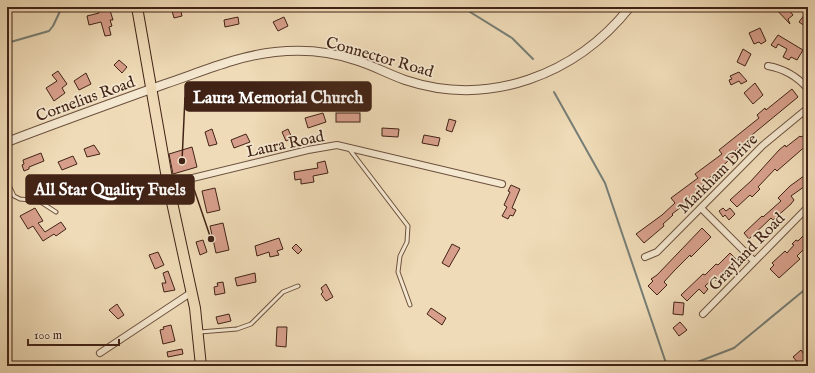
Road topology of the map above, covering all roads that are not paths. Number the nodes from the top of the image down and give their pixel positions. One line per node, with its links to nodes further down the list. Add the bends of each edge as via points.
1 (136, 7): 5 (main road)
2 (630, 7): 5 (street, Connector Road, via 601,39 571,61 540,76 505,86 469,89 424,85 340,56 288,51 260,54 233,61)
3 (768, 66): 4 (street, via 788,72)
4 (808, 89)
5 (150, 90): 7 (street, Cornelius Road); 10 (main road)
6 (808, 108): 13 (street, Markham Drive, via 762,146)
7 (7, 142)
8 (349, 148): 10 (street, Laura Road, via 337,146 308,150); 11 (street, Laura Road); 19 (lane, via 408,226 407,242 400,256 398,272)
9 (7, 181): 14 (lane, via 14,196 39,201)
10 (168, 184): 18 (main road)
11 (502, 184)
12 (808, 207): 16 (street, Grayland Road)
13 (701, 208): 15 (street, Markham Drive, via 657,252); 16 (street)
14 (56, 212)
15 (645, 257)
16 (754, 261): 20 (street, Grayland Road)
17 (298, 286): 21 (lane, via 283,292 251,324 237,329)
18 (192, 292): 21 (main road); 22 (street)
19 (410, 305)
20 (703, 314)
21 (198, 332): 23 (main road)
22 (100, 353)
23 (201, 366)

